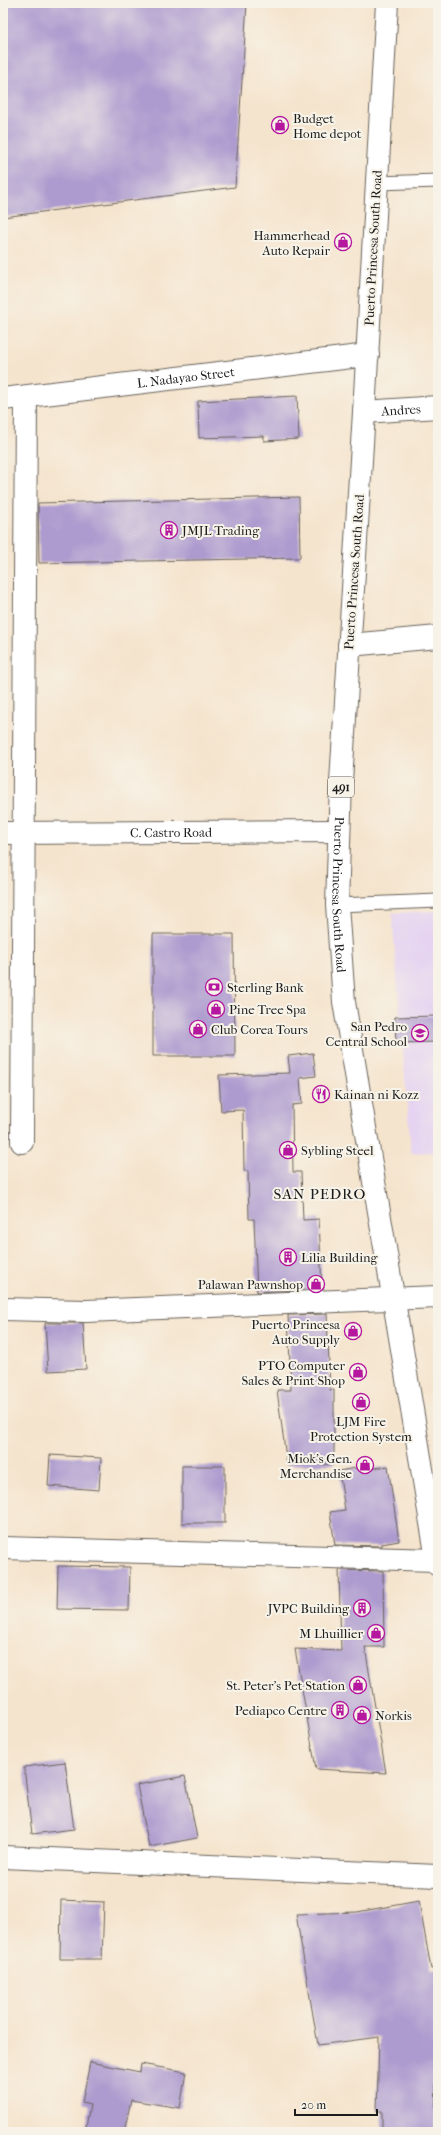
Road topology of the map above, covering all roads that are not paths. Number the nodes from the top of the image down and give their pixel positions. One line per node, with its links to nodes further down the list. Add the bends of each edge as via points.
1 (387, 3): 3 (street, Puerto Princesa South Road / 491)
2 (438, 180): 3 (lane)
3 (377, 183): 4 (street, Puerto Princesa South Road / 491)
4 (368, 356): 5 (street, L. Nadayao Street); 8 (street, Puerto Princesa South Road / 491)
5 (26, 396): 6 (street, L. Nadayao Street); 13 (street)
6 (3, 399)
7 (438, 407): 8 (street, Andres)
8 (364, 412): 10 (street, Puerto Princesa South Road / 491)
9 (438, 637): 10 (street)
10 (348, 645): 11 (street, Puerto Princesa South Road / 491)
11 (339, 831): 13 (street, C. Castro Road); 15 (street, Puerto Princesa South Road / 491)
12 (3, 833): 13 (street, C. Castro Road)
13 (25, 833): 16 (street)
14 (438, 901): 15 (lane)
15 (337, 906): 18 (street, Puerto Princesa South Road / 491, via 344,1002)
16 (22, 1142)
17 (438, 1297): 18 (street)
18 (394, 1299): 19 (street, via 86,1311); 21 (street, Puerto Princesa South Road / 491)
19 (3, 1309)
20 (3, 1548): 21 (street)
21 (438, 1562)
22 (3, 1857): 23 (street)
23 (438, 1876)

